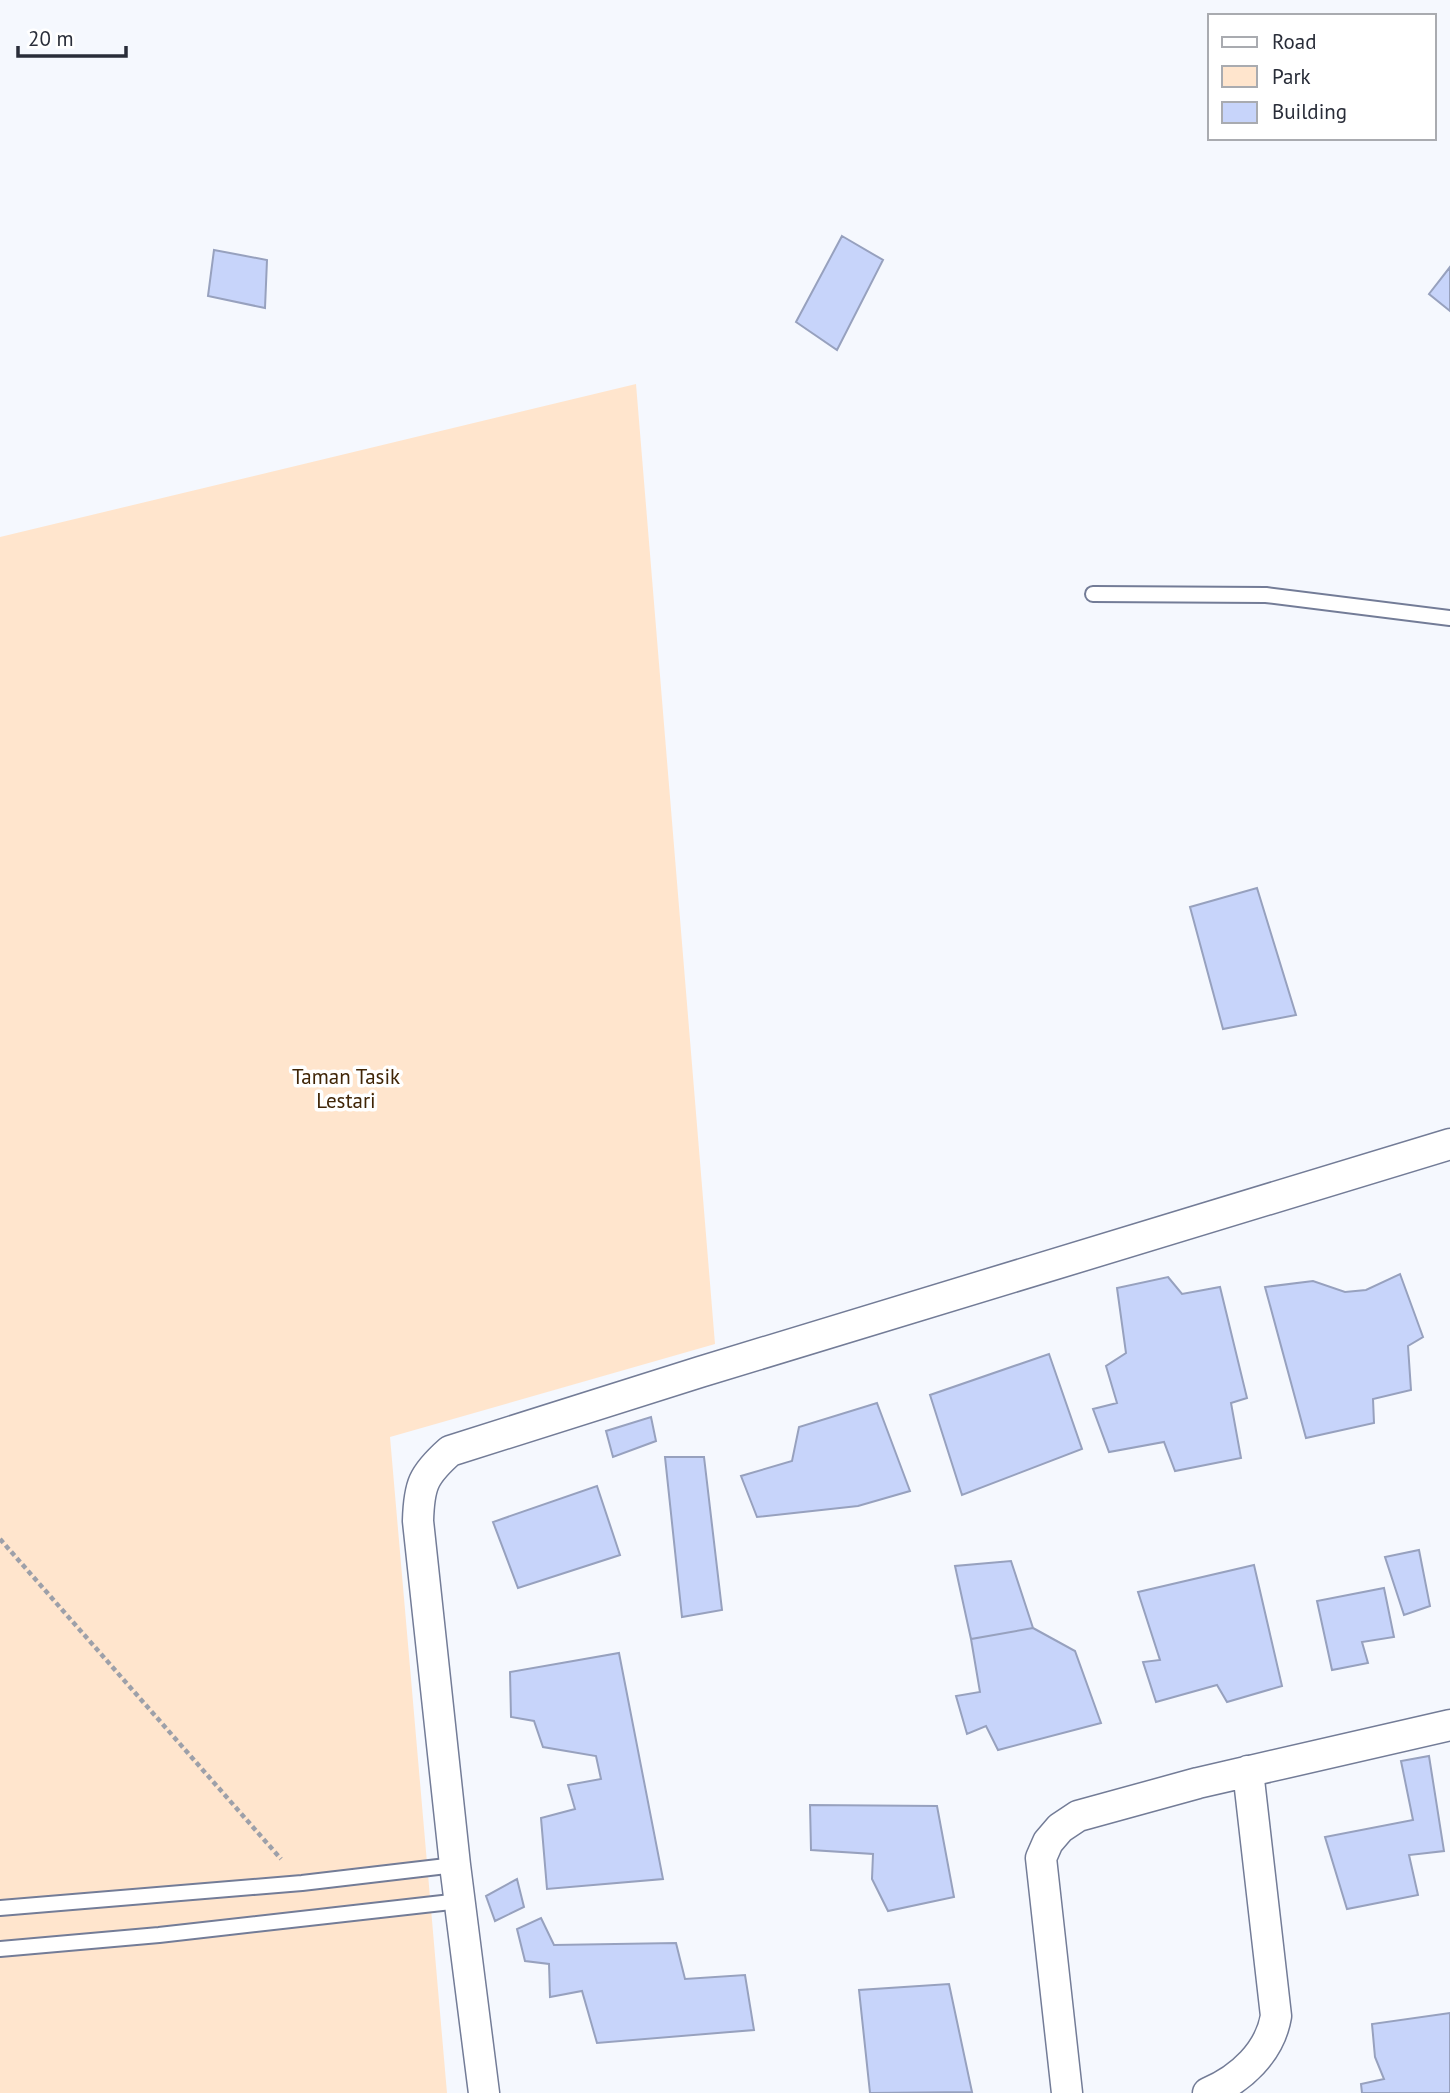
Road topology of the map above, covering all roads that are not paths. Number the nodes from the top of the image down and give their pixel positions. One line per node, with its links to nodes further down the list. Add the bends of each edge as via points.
1 (1093, 594): 2 (lane, via 1266,595)
2 (1450, 618)
3 (1450, 1144): 6 (street, via 450,1451 430,1469 419,1492 418,1521)
4 (1450, 1726): 5 (street)
5 (1248, 1770): 11 (street, via 1078,1816 1048,1842 1041,1858 1042,1883); 12 (street, via 1276,2015 1273,2032 1252,2063 1232,2082)
6 (455, 1865): 7 (street); 8 (lane, via 302,1883)
7 (460, 1901): 9 (lane); 10 (street)
8 (0, 1908)
9 (0, 1949)
10 (484, 2093)
11 (1067, 2093)
12 (1208, 2093)

